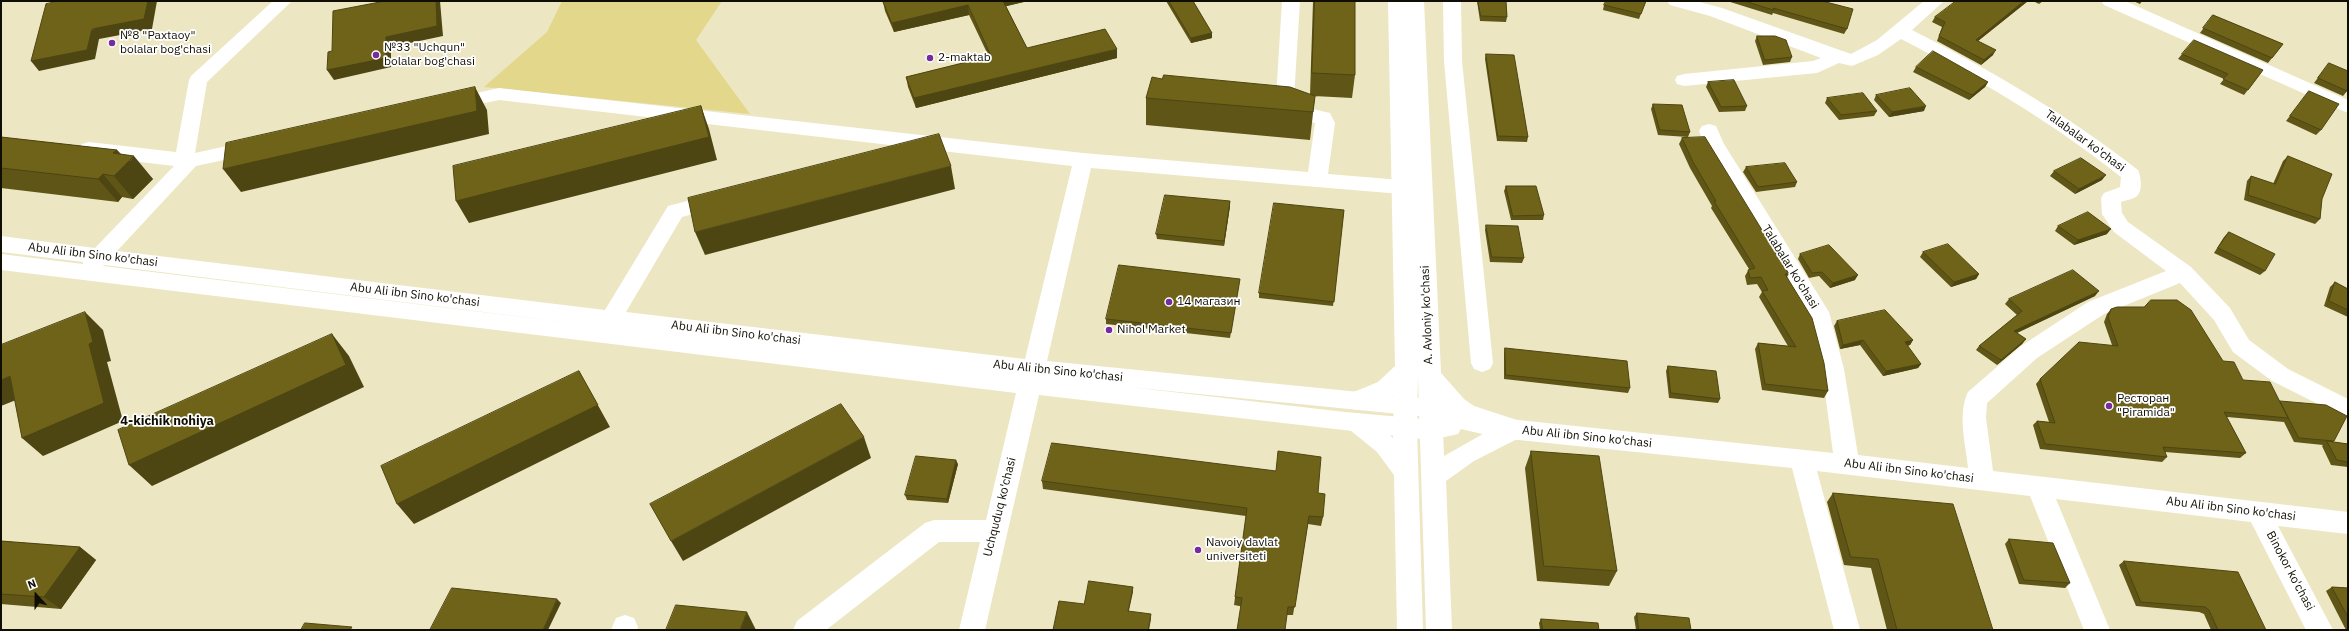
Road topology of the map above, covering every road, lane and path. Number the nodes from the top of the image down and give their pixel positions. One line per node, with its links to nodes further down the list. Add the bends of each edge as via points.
1 (283, 1): 20 (street, via 198,80)
2 (1291, 1): 21 (street, via 1285,98 1290,107 1304,114 1323,118 1325,123)
3 (1397, 1): 22 (street, A. Avloniy ko'chasi)
4 (1415, 1): 32 (street, A. Avloniy ko'chasi)
5 (1452, 1): 30 (street, via 1453,61)
6 (1676, 1): 10 (street, via 1716,12)
7 (1935, 1): 9 (street)
8 (2110, 1): 13 (street)
9 (1899, 31): 10 (street, via 1864,56 1851,60); 28 (street, Talabalar ko'chasi, via 1973,68 2030,101 2131,175 2130,191 2111,198 2112,214 2121,227)
10 (1837, 57): 11 (street, via 1817,67)
11 (1684, 80)
12 (438, 107): 16 (street, via 499,94)
13 (2348, 107)
14 (1708, 131): 42 (street, Talabalar ko'chasi, via 1818,312 1832,369)
15 (275, 143): 20 (street)
16 (927, 144): 18 (street); 19 (street)
17 (70, 147): 20 (street)
18 (881, 156)
19 (1083, 160): 21 (street); 33 (street, Uchquduq ko'chasi)
20 (187, 161): 25 (street)
21 (1318, 180): 22 (street)
22 (1400, 187): 31 (street, A. Avloniy ko'chasi)
23 (736, 195): 29 (street, via 675,211)
24 (1, 244): 25 (street, Abu Ali ibn Sino ko'chasi)
25 (101, 255): 27 (street); 29 (street, Abu Ali ibn Sino ko'chasi)
26 (1, 262): 27 (street, Abu Ali ibn Sino ko'chasi)
27 (84, 272): 29 (street, Abu Ali ibn Sino ko'chasi)
28 (2183, 273): 35 (street, via 2222,314 2241,346 2280,375); 45 (street, via 2096,308 2029,352 1976,398 1974,418)
29 (606, 327): 33 (street, Abu Ali ibn Sino ko'chasi)
30 (1482, 363)
31 (1406, 370): 36 (street); 37 (street, A. Avloniy ko'chasi)
32 (1429, 376): 34 (street, A. Avloniy ko'chasi); 39 (street, via 1456,406 1466,413)
33 (1033, 377): 36 (street, Abu Ali ibn Sino ko'chasi); 49 (street, Uchquduq ko'chasi)
34 (1430, 408): 37 (street, Abu Ali ibn Sino ko'chasi); 38 (street, Abu Ali ibn Sino ko'chasi); 40 (street, A. Avloniy ko'chasi)
35 (2348, 410)
36 (1357, 412): 37 (street, Abu Ali ibn Sino ko'chasi); 43 (street, via 1395,454)
37 (1405, 416): 40 (street, Abu Ali ibn Sino ko'chasi); 43 (street, A. Avloniy ko'chasi)
38 (1470, 424): 39 (street, Abu Ali ibn Sino ko'chasi); 40 (street, Abu Ali ibn Sino ko'chasi)
39 (1515, 429): 41 (street, Abu Ali ibn Sino ko'chasi); 44 (street, via 1466,454)
40 (1431, 430): 44 (street, A. Avloniy ko'chasi)
41 (1802, 459): 42 (street, Abu Ali ibn Sino ko'chasi); 54 (street)
42 (1847, 464): 45 (street, Abu Ali ibn Sino ko'chasi)
43 (1406, 474): 52 (street, A. Avloniy ko'chasi)
44 (1433, 477): 53 (street, A. Avloniy ko'chasi)
45 (1982, 480): 46 (street, Abu Ali ibn Sino ko'chasi)
46 (2039, 487): 47 (street, Abu Ali ibn Sino ko'chasi); 55 (street)
47 (2259, 513): 48 (street, Abu Ali ibn Sino ko'chasi); 56 (street, Binokor ko'chasi)
48 (2348, 523)
49 (994, 531): 50 (street, via 934,530); 51 (street, Uchquduq ko'chasi)
50 (806, 630)
51 (972, 630)
52 (1410, 630)
53 (1439, 630)
54 (1847, 630)
55 (2097, 630)
56 (2320, 630)

